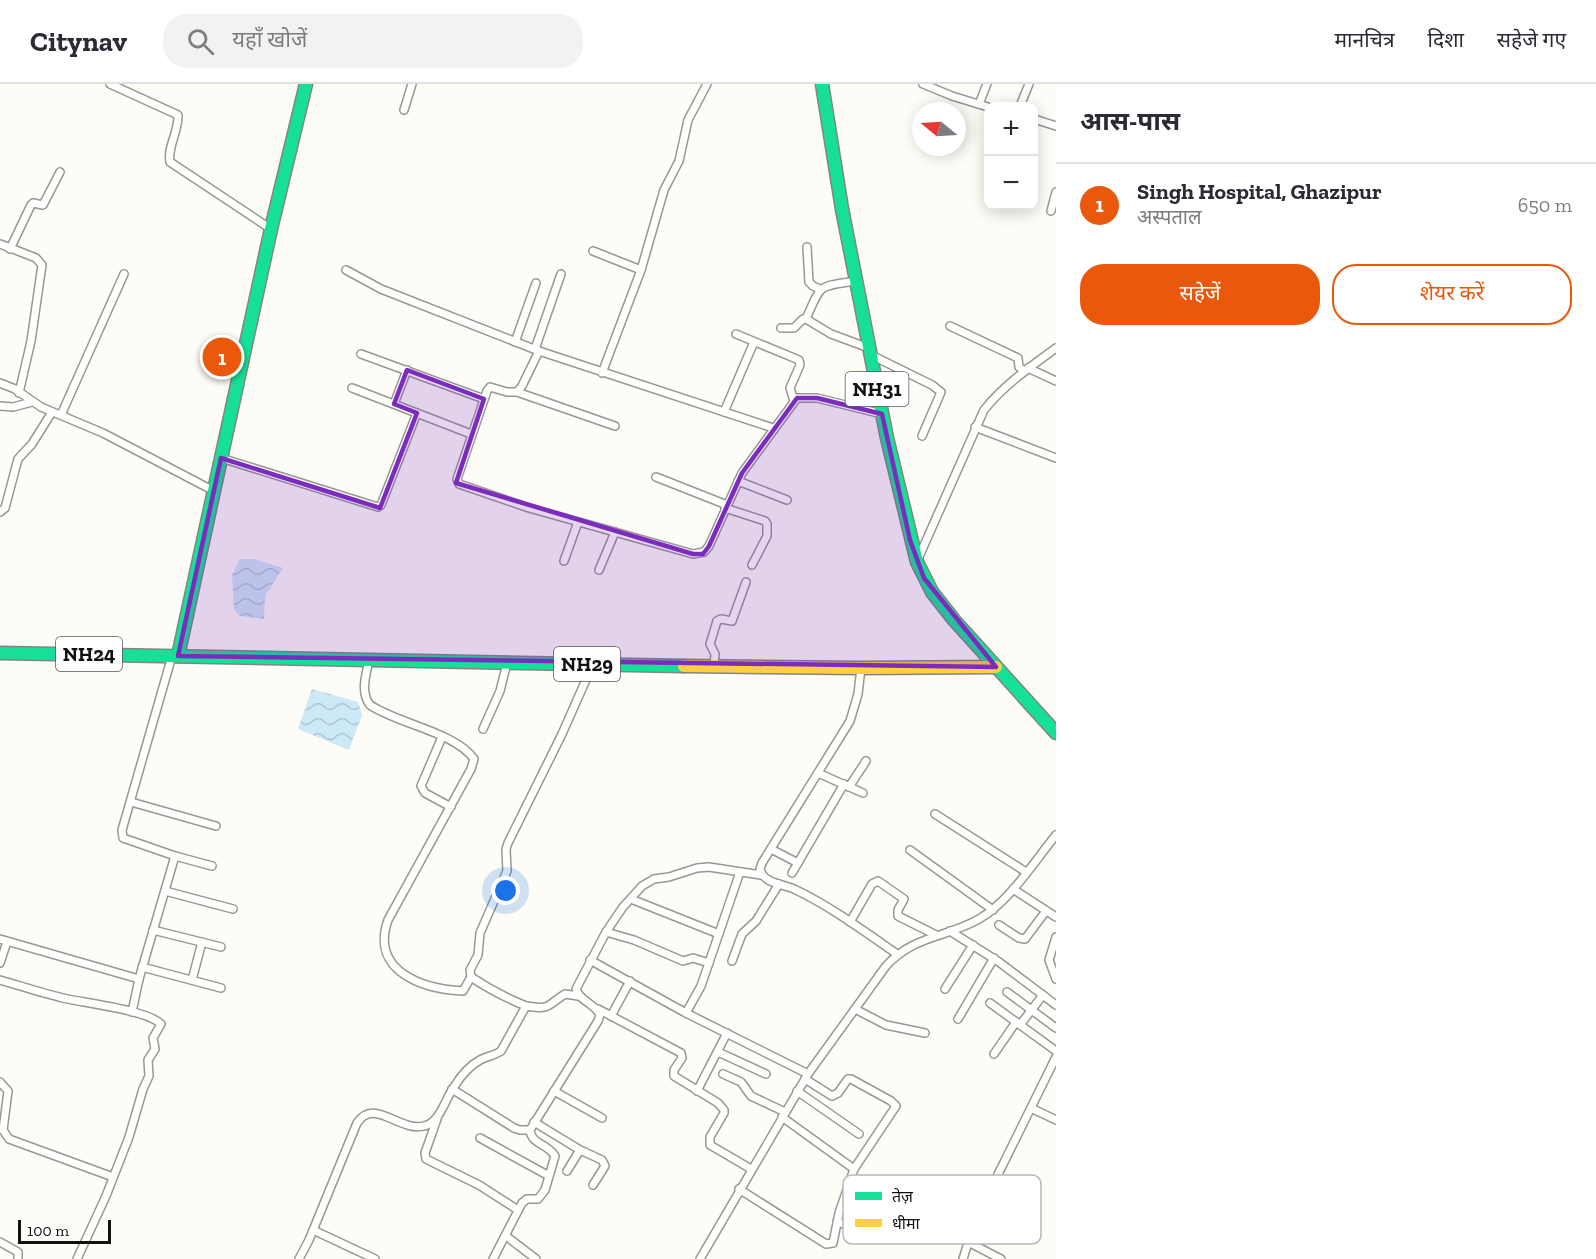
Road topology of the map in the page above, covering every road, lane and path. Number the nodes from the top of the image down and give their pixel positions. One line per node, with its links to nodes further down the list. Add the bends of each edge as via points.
1 (110, 84): 18 (street, via 178,115 170,162)
2 (306, 84): 18 (highway)
3 (412, 84): 12 (street)
4 (707, 84): 24 (street, via 688,120 679,161 664,190)
5 (822, 84): 27 (highway, NH31)
6 (923, 84): 10 (street)
7 (987, 84): 10 (street)
8 (1029, 84): 9 (street)
9 (1022, 102)
10 (979, 104): 11 (street)
11 (984, 105)
12 (404, 110)
13 (1038, 120): 14 (street)
14 (1056, 126)
15 (60, 172): 21 (street, via 43,205 31,205)
16 (1056, 192): 17 (street)
17 (1051, 211)
18 (271, 229): 63 (highway)
19 (0, 244): 21 (street)
20 (807, 247): 29 (street, via 809,282)
21 (10, 249): 47 (street, via 36,258 43,270)
22 (593, 251): 24 (street)
23 (346, 270): 34 (street, via 381,289)
24 (641, 270): 42 (street)
25 (124, 274): 57 (street)
26 (561, 274): 37 (street)
27 (856, 281): 29 (street); 38 (highway, NH31)
28 (536, 283): 34 (street)
29 (820, 289): 30 (street)
30 (806, 320): 32 (street, via 794,328); 38 (street)
31 (950, 326): 41 (street, via 1018,358 1019,367)
32 (781, 328)
33 (736, 334): 35 (street)
34 (515, 342): 37 (street)
35 (754, 342): 49 (street, via 799,360 790,388); 54 (street)
36 (1056, 348): 41 (street)
37 (537, 350): 42 (street); 46 (street)
38 (870, 352): 56 (highway, NH31); 62 (street, via 940,392)
39 (361, 354): 40 (street)
40 (407, 370): 48 (street); 51 (street)
41 (1026, 370): 43 (street); 59 (street, via 995,396)
42 (602, 373): 54 (street)
43 (1056, 381)
44 (0, 383): 47 (street)
45 (352, 388): 51 (street)
46 (517, 392): 48 (street, via 490,387); 58 (street)
47 (19, 393): 50 (street)
48 (484, 399): 61 (street)
49 (794, 401): 56 (street, via 801,397 817,398); 60 (street)
50 (32, 402): 52 (street); 53 (street)
51 (394, 404): 55 (street)
52 (0, 406)
53 (52, 412): 57 (street); 70 (street, via 18,459 5,508)
54 (724, 412): 60 (street)
55 (417, 413): 61 (street); 63 (street, via 378,507)
56 (882, 414): 74 (highway, NH31)
57 (61, 415): 67 (street, via 104,433)
58 (615, 426)
59 (975, 427): 64 (street); 74 (street)
60 (773, 428): 66 (street)
61 (471, 434): 71 (street, via 457,479 459,484)
62 (922, 436)
63 (221, 458): 67 (highway)
64 (1056, 458)
65 (656, 477): 69 (street)
66 (738, 481): 68 (street); 69 (street)
67 (214, 491): 79 (highway)
68 (787, 500)
69 (726, 507): 72 (street, via 709,546 699,554); 75 (street, via 767,524 767,536)
70 (0, 512)
71 (578, 522): 72 (street); 73 (street)
72 (615, 532): 76 (street)
73 (564, 561)
74 (917, 562): 84 (highway, NH31, via 932,592)
75 (752, 565)
76 (599, 570)
77 (747, 582): 83 (street, via 732,621 717,621 710,644 715,654)
78 (0, 652): 79 (highway, NH24)
79 (175, 656): 80 (highway, NH29); 93 (street)
80 (369, 660): 81 (highway, NH29); 88 (street, via 364,690 370,705)
81 (507, 663): 82 (highway, NH29); 86 (street)
82 (593, 664): 83 (highway, NH29); 135 (street, via 508,843 507,871 480,933)
83 (714, 666): 85 (highway, NH29)
84 (996, 666): 85 (highway, NH29); 87 (highway, NH31)
85 (861, 668): 90 (street, via 850,721)
86 (483, 729)
87 (1056, 732)
88 (442, 737): 94 (street, via 421,786 425,794); 94 (street, via 474,759)
89 (866, 761): 91 (street)
90 (818, 773): 91 (street); 98 (street)
91 (846, 786): 92 (street); 101 (street)
92 (862, 793)
93 (131, 802): 96 (street); 100 (street, via 123,838)
94 (451, 807): 135 (street, via 394,907 383,939 393,964 424,985 463,992)
95 (936, 813): 104 (street)
96 (216, 826)
97 (1056, 835): 104 (street)
98 (771, 849): 101 (street); 106 (street, via 762,863)
99 (910, 850): 112 (street)
100 (175, 856): 102 (street); 109 (street)
101 (798, 863): 105 (street)
102 (212, 866)
103 (740, 872): 106 (street); 110 (street, via 697,868 654,879); 120 (street)
104 (1026, 872): 108 (street)
105 (792, 873)
106 (761, 874): 107 (street)
107 (779, 884): 115 (street); 130 (street, via 756,921 742,934)
108 (1013, 889): 112 (street); 113 (street)
109 (165, 891): 111 (street); 117 (street)
110 (631, 899): 119 (street); 120 (street)
111 (233, 909)
112 (993, 909): 118 (street)
113 (1046, 911): 114 (street); 116 (street, via 1025,939)
114 (1056, 917)
115 (850, 922): 121 (street, via 872,884 878,881 904,899 898,916); 127 (street)
116 (999, 925)
117 (153, 930): 124 (street); 134 (street)
118 (950, 931): 121 (street); 125 (street)
119 (606, 932): 129 (street); 133 (street, via 683,961 693,958)
120 (719, 934): 133 (street)
121 (936, 935): 127 (street)
122 (1056, 937): 131 (street)
123 (4, 940): 132 (street); 136 (street)
124 (202, 942): 126 (street); 139 (street)
125 (973, 945): 128 (street); 142 (street)
126 (221, 947)
127 (897, 954): 150 (street)
128 (994, 958): 144 (street); 155 (street)
129 (590, 960): 140 (street); 145 (street, via 578,982)
130 (732, 961)
131 (1052, 962): 137 (street)
132 (0, 963)
133 (709, 963): 153 (street)
134 (142, 967): 136 (street); 139 (street)
135 (471, 977): 148 (street)
136 (139, 979): 152 (street)
137 (1056, 979)
138 (0, 980): 152 (street)
139 (192, 980): 141 (street)
140 (630, 981): 153 (street); 154 (street)
141 (221, 988)
142 (945, 989)
143 (1007, 992): 151 (street)
144 (1043, 995): 147 (street); 151 (street)
145 (578, 996): 148 (street, via 565,994 542,1009); 149 (street)
146 (990, 1003): 156 (street)
147 (1056, 1005)
148 (526, 1006): 168 (street, via 501,1051 477,1062)
149 (597, 1009): 154 (street); 169 (street, via 598,1021)
150 (855, 1009): 159 (street, via 886,1025); 166 (street)
151 (1031, 1010): 156 (street); 157 (street)
152 (132, 1012): 188 (street, via 161,1024 153,1038 155,1049 147,1062 149,1076)
153 (686, 1013): 158 (street)
154 (611, 1016): 170 (street, via 681,1053 674,1076)
155 (958, 1019)
156 (1018, 1023): 160 (street); 162 (street)
157 (1056, 1028)
158 (727, 1033): 161 (street); 166 (street)
159 (925, 1033)
160 (1056, 1051)
161 (718, 1052): 165 (street); 170 (street)
162 (994, 1054)
163 (1056, 1057): 172 (street)
164 (723, 1074): 173 (street, via 741,1082 751,1096)
165 (766, 1074)
166 (807, 1076): 171 (street); 183 (street, via 832,1096 851,1079 896,1106)
167 (0, 1082): 188 (street, via 8,1090 3,1130 9,1139)
168 (452, 1089): 174 (street); 178 (street, via 514,1128)
169 (554, 1091): 175 (street); 177 (street)
170 (697, 1091): 182 (street, via 724,1110 710,1145)
171 (797, 1091): 173 (street); 179 (street)
172 (1031, 1108): 176 (street); 186 (street)
173 (783, 1114): 182 (street); 183 (street)
174 (437, 1117): 192 (street, via 426,1159); 195 (street, via 431,1124 414,1127 375,1113 362,1116)
175 (602, 1118)
176 (1056, 1120)
177 (534, 1122): 178 (street); 181 (street)
178 (530, 1130): 187 (street, via 533,1140 555,1156)
179 (860, 1134)
180 (480, 1138): 187 (street)
181 (580, 1150): 184 (street); 189 (street, via 605,1163)
182 (751, 1168): 190 (street)
183 (854, 1169): 185 (street)
184 (567, 1172)
185 (852, 1175)
186 (997, 1175)
187 (549, 1176): 192 (street, via 542,1195 527,1199)
188 (114, 1177): 201 (street)
189 (593, 1185)
190 (739, 1189): 193 (street, via 830,1245); 206 (street)
191 (843, 1203): 193 (street)
192 (518, 1210): 196 (street)
193 (837, 1222): 194 (street)
194 (843, 1224)
195 (313, 1230): 202 (street); 203 (street)
196 (506, 1236): 204 (street); 205 (street)
197 (0, 1242): 200 (street, via 18,1252)
198 (967, 1244): 207 (street)
199 (972, 1244): 208 (street)
200 (18, 1259)
201 (77, 1259)
202 (299, 1259)
203 (375, 1259)
204 (493, 1259)
205 (536, 1259)
206 (700, 1259)
207 (963, 1259)
208 (1001, 1259)

